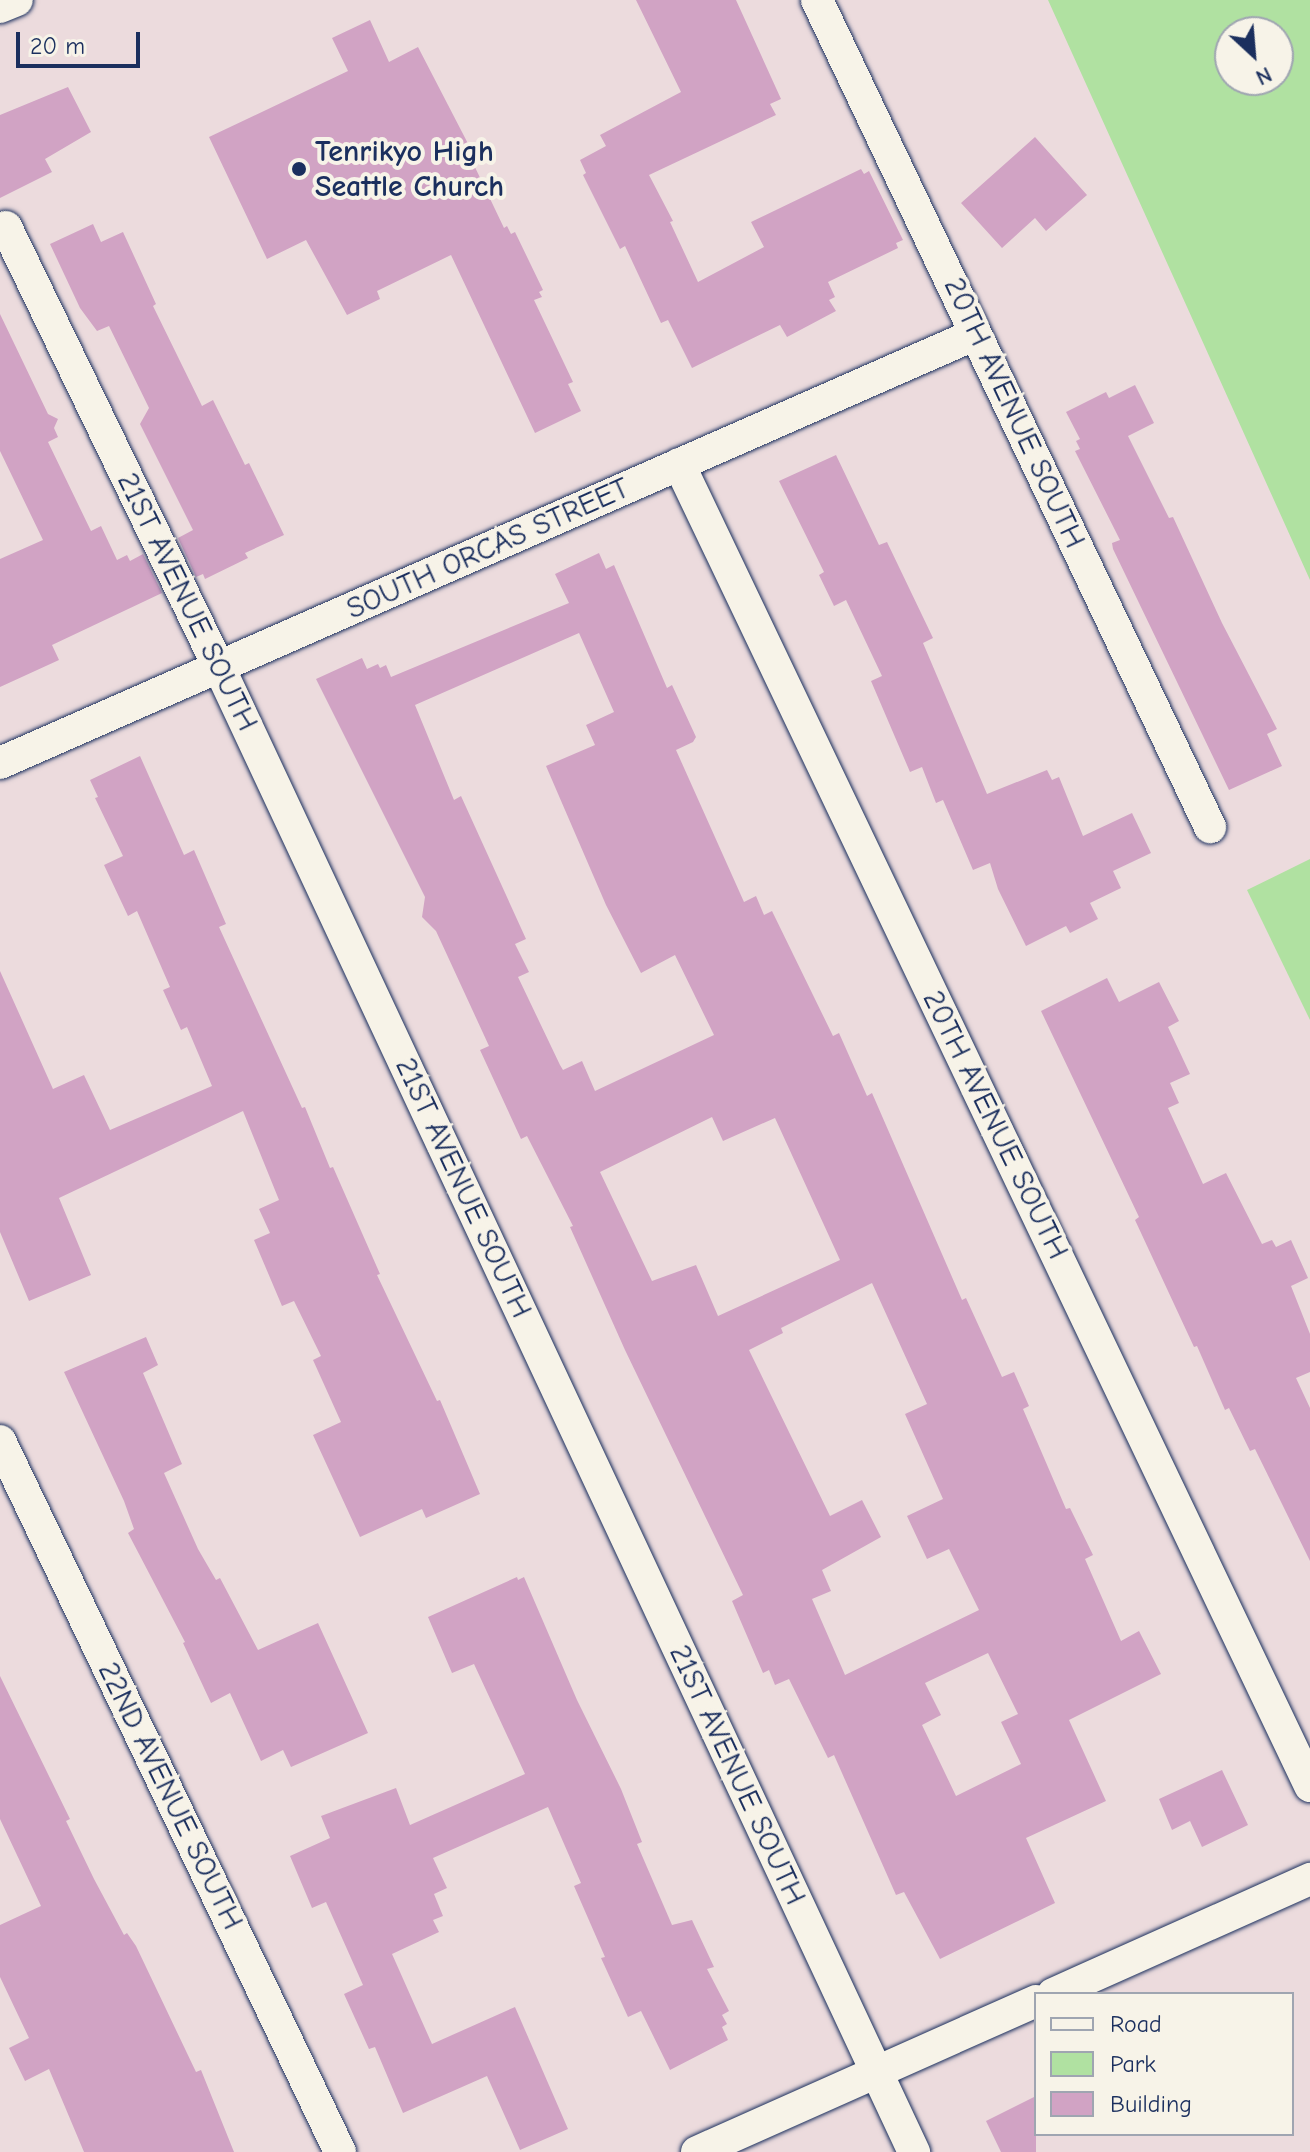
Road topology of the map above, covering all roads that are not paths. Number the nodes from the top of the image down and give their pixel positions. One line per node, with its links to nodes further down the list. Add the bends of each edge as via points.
1 (17, 0): 3 (street)
2 (817, 0): 5 (street, 20TH AVENUE SOUTH)
3 (0, 7)
4 (6, 227): 7 (street, 21ST AVENUE SOUTH)
5 (976, 334): 6 (street, SOUTH ORCAS STREET); 9 (street, 20TH AVENUE SOUTH)
6 (679, 464): 7 (street, SOUTH ORCAS STREET); 11 (street, 20TH AVENUE SOUTH)
7 (219, 667): 8 (street, SOUTH ORCAS STREET); 15 (street, 21ST AVENUE SOUTH)
8 (0, 763)
9 (1210, 827)
10 (0, 1441): 16 (street, 22ND AVENUE SOUTH)
11 (1310, 1786)
12 (1310, 1879): 13 (street)
13 (1057, 1992)
14 (1034, 2002): 15 (street)
15 (876, 2073): 17 (street); 18 (street, 21ST AVENUE SOUTH)
16 (340, 2152)
17 (697, 2152)
18 (914, 2152)

